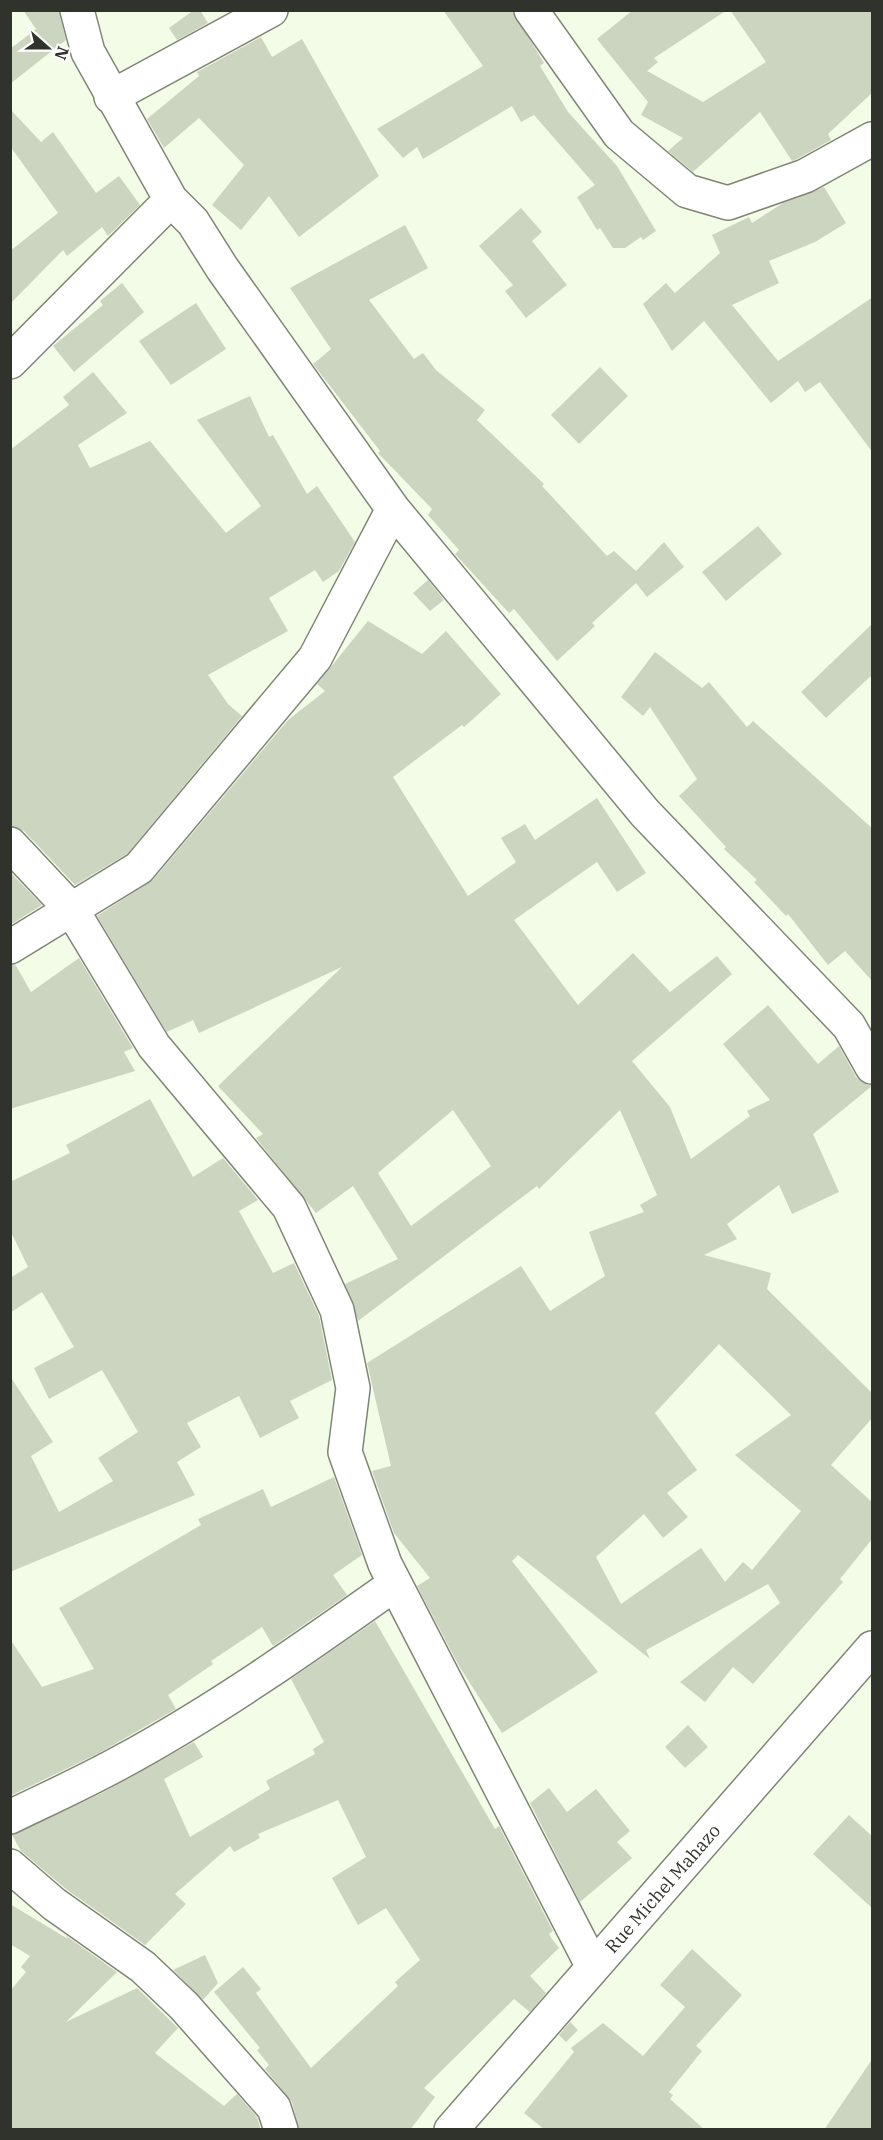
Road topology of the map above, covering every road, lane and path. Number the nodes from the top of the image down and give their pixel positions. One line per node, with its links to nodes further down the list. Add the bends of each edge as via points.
1 (77, 10): 4 (street, via 88,52)
2 (271, 10): 4 (street)
3 (531, 10): 5 (street, via 619,134 687,191 728,203 804,176)
4 (111, 97): 6 (street)
5 (873, 139)
6 (171, 200): 7 (street); 8 (street, via 194,222 229,278)
7 (10, 362)
8 (393, 509): 10 (street, via 315,658 139,868); 12 (street, via 645,813 849,1026)
9 (10, 844): 10 (street)
10 (72, 910): 11 (street); 13 (street, via 154,1046 289,1207 337,1310 353,1388 345,1452)
11 (10, 946)
12 (873, 1067)
13 (395, 1584): 15 (street, via 278,1667 185,1725 120,1763); 17 (street)
14 (873, 1648): 17 (street, Rue Michel Mahazo)
15 (10, 1817)
16 (10, 1866): 18 (street, via 54,1904 143,1967 184,2006 274,2108)
17 (593, 1967): 19 (street, Rue Michel Mahazo)
18 (281, 2130)
19 (452, 2130)

